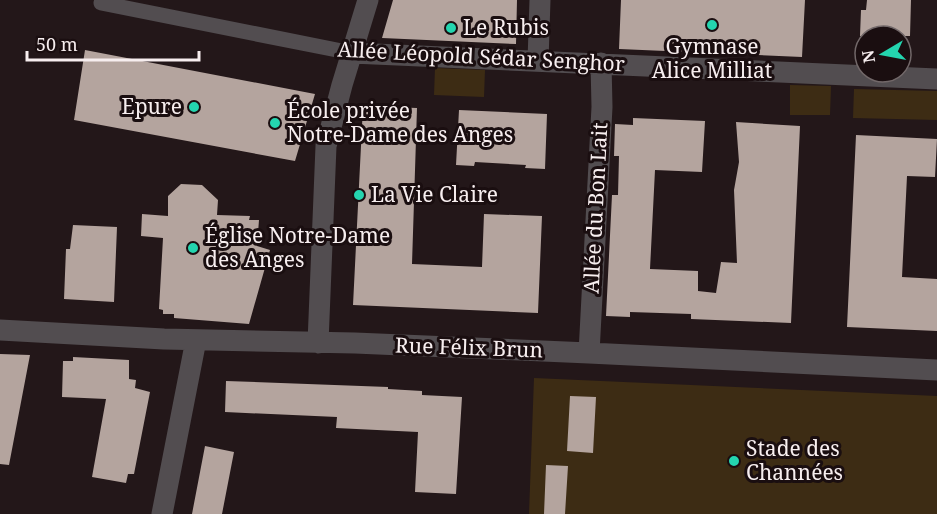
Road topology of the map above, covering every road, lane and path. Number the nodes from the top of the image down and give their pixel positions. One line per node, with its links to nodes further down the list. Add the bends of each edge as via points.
1 (368, 0): 4 (street)
2 (540, 0): 5 (street)
3 (101, 3): 4 (street, Allée Léopold Sédar Senghor)
4 (352, 53): 5 (street, Allée Léopold Sédar Senghor); 10 (street, via 326,146)
5 (538, 61): 6 (street, Allée Léopold Sédar Senghor)
6 (601, 63): 7 (street, Allée Léopold Sédar Senghor); 11 (street, Allée du Bon Lait)
7 (937, 79)
8 (0, 330): 9 (street, Rue Félix Brun)
9 (196, 340): 10 (street, Rue Félix Brun); 13 (street)
10 (318, 343): 11 (street, Rue Félix Brun)
11 (589, 353): 12 (street, Rue Félix Brun)
12 (937, 370)
13 (162, 514)

